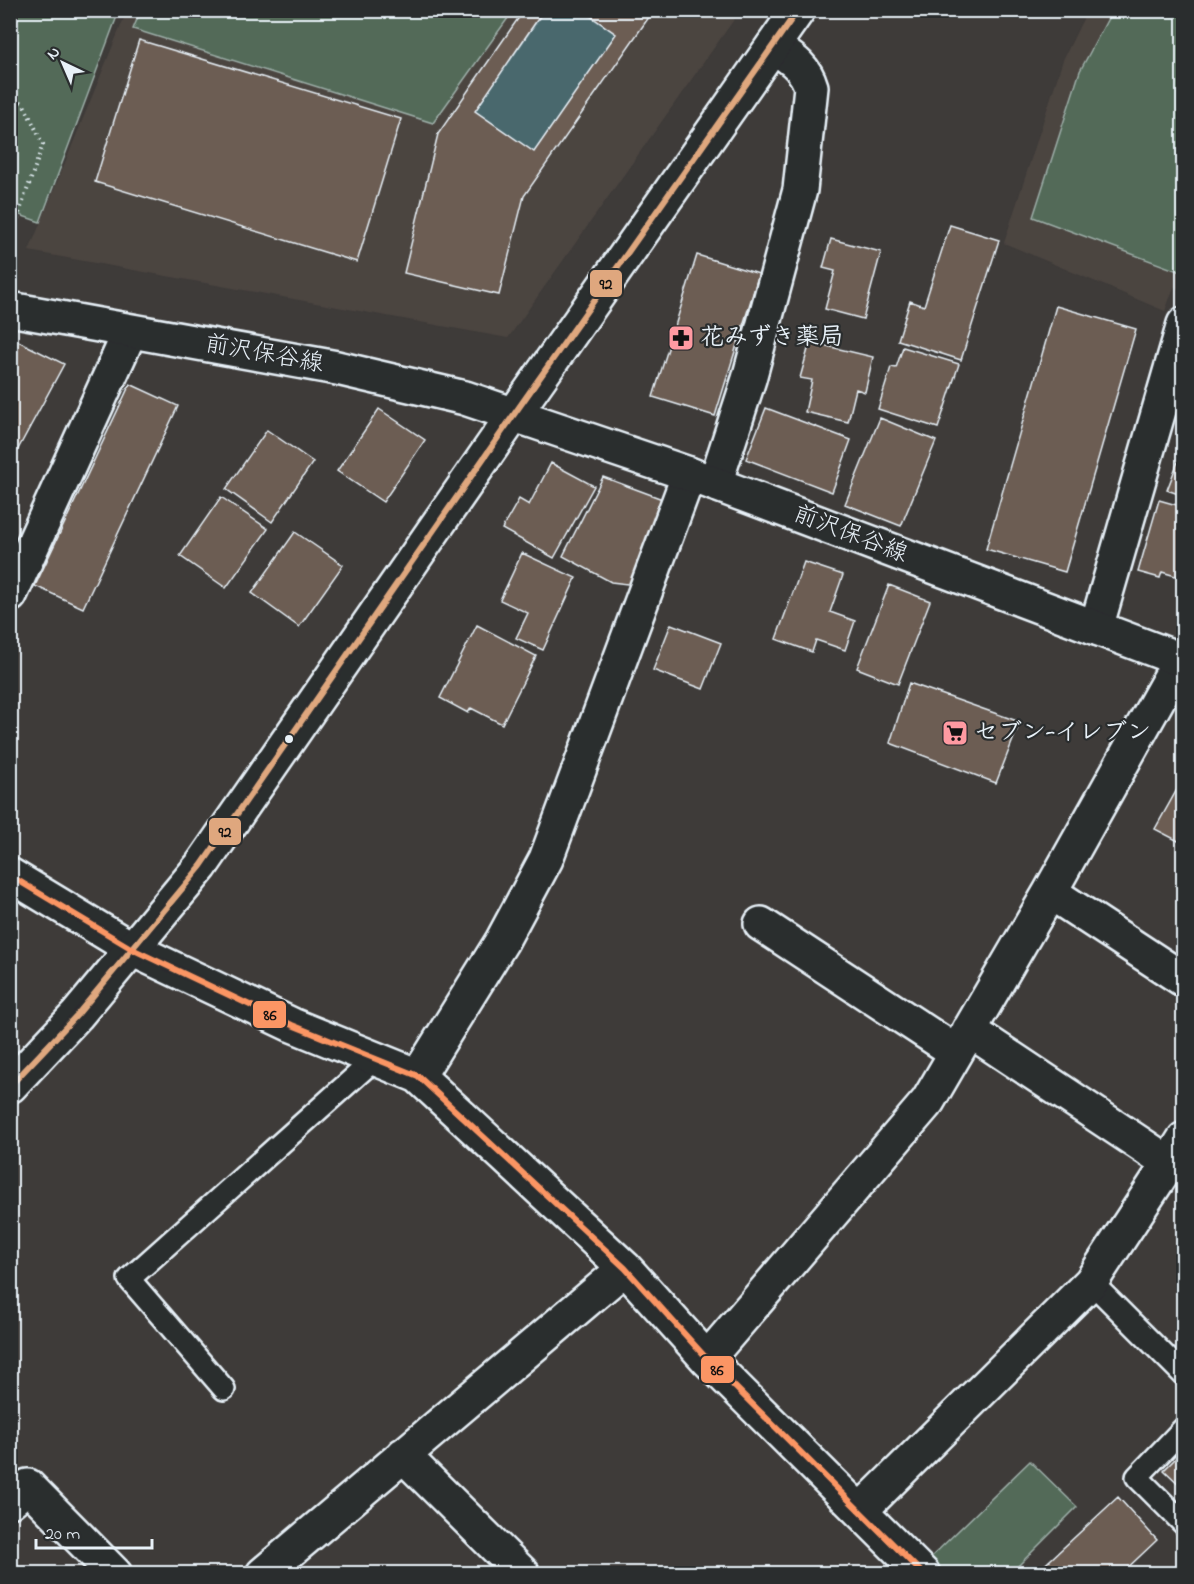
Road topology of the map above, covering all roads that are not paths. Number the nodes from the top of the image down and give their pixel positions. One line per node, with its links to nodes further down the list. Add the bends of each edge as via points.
1 (798, 10): 2 (street)
2 (773, 46): 7 (street); 8 (street, via 801,66 812,87 801,190 749,379)
3 (10, 309): 5 (street, 前沢保谷線)
4 (1184, 324): 6 (street)
5 (130, 332): 7 (street, 前沢保谷線, via 337,368); 9 (street)
6 (1172, 406): 10 (street)
7 (515, 413): 8 (street, 前沢保谷線); 15 (street, via 201,866)
8 (702, 479): 10 (street, 前沢保谷線); 19 (street, via 546,859 502,941)
9 (10, 595)
10 (1096, 628): 11 (street, 前沢保谷線)
11 (1182, 660): 13 (street)
12 (10, 875): 15 (street)
13 (1050, 892): 16 (street); 17 (street)
14 (761, 924): 17 (street)
15 (134, 950): 18 (street, via 292,1025); 20 (street)
16 (1184, 980)
17 (963, 1041): 21 (street); 24 (street, via 928,1101)
18 (375, 1059): 19 (street); 26 (lane, via 129,1279)
19 (418, 1076): 22 (street)
20 (10, 1086)
21 (1176, 1151): 23 (street)
22 (625, 1268): 24 (street); 28 (street)
23 (1091, 1282): 25 (lane); 30 (street)
24 (707, 1359): 30 (street)
25 (1183, 1374)
26 (224, 1389)
27 (1184, 1428): 31 (lane, via 1137,1477)
28 (403, 1455): 34 (street); 35 (street)
29 (10, 1501): 33 (street, via 28,1486)
30 (860, 1511): 32 (street)
31 (1184, 1524)
32 (910, 1569)
33 (115, 1574)
34 (263, 1574)
35 (523, 1574)

